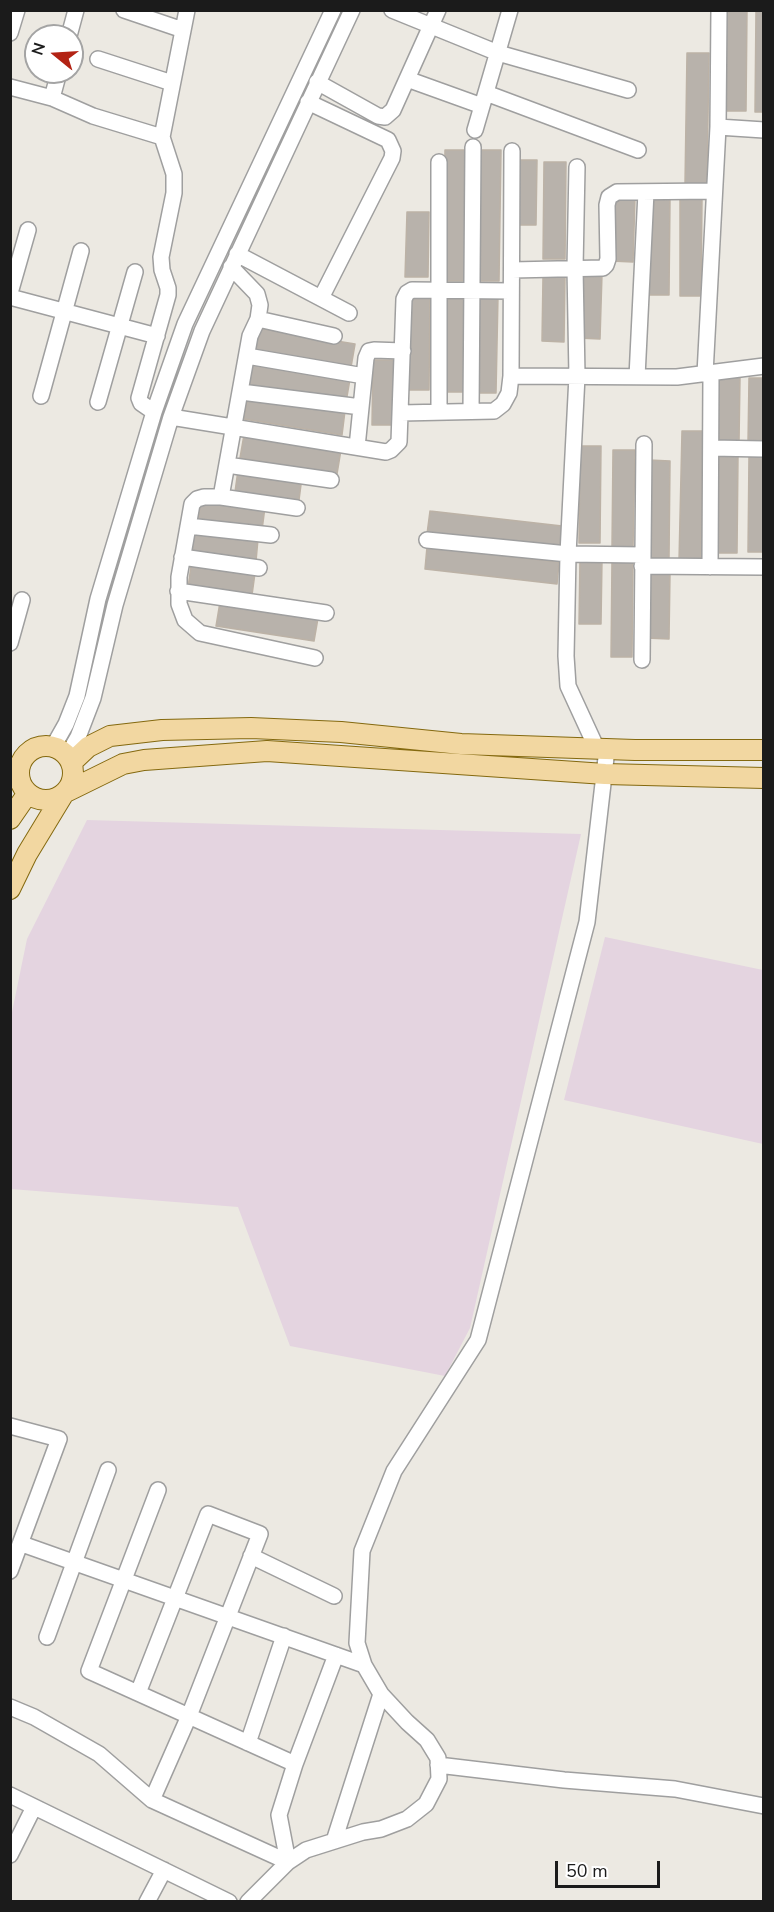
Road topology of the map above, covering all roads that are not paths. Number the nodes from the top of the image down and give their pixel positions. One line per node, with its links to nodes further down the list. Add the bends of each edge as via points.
1 (17, 10): 12 (street)
2 (124, 10): 11 (street)
3 (187, 10): 11 (street)
4 (333, 10): 65 (street, via 185,324)
5 (352, 10): 16 (street)
6 (392, 10): 10 (street)
7 (438, 10): 10 (street)
8 (510, 10): 13 (street)
9 (719, 10): 24 (street)
10 (431, 26): 13 (street); 15 (street)
11 (183, 30): 17 (street)
12 (10, 33)
13 (498, 53): 20 (street); 22 (street)
14 (98, 59): 17 (street)
15 (407, 79): 16 (street, via 393,110 385,117); 22 (street)
16 (317, 82): 23 (street)
17 (172, 83): 27 (street)
18 (56, 84): 21 (street)
19 (10, 87): 21 (street)
20 (628, 90)
21 (52, 98): 27 (street, via 93,116)
22 (484, 100): 25 (street); 29 (street)
23 (308, 102): 37 (street); 45 (street, via 388,140 393,151)
24 (718, 127): 26 (street); 33 (street)
25 (475, 129)
26 (764, 130)
27 (162, 136): 50 (street, via 174,174 174,194 161,257 168,295)
28 (473, 147): 41 (street)
29 (638, 150)
30 (512, 151): 39 (street)
31 (439, 162): 42 (street)
32 (577, 167): 38 (street)
33 (714, 191): 34 (street); 55 (street)
34 (646, 192): 38 (street, via 617,192 609,197 606,265); 59 (street)
35 (28, 230): 44 (street)
36 (81, 251): 46 (street)
37 (234, 261): 45 (street); 48 (street, via 257,294); 68 (street, via 202,331)
38 (575, 268): 39 (street); 58 (street)
39 (512, 270): 43 (street)
40 (135, 272): 49 (street)
41 (472, 290): 42 (street); 43 (street); 64 (street)
42 (439, 291): 52 (street, via 407,293); 66 (street)
43 (512, 291): 57 (street)
44 (10, 295): 46 (street)
45 (321, 298): 47 (street)
46 (65, 312): 49 (street); 61 (street)
47 (349, 313)
48 (258, 319): 51 (street); 53 (street)
49 (120, 327): 50 (street); 62 (street)
50 (157, 336): 65 (street, via 139,398)
51 (334, 336)
52 (403, 351): 56 (street, via 369,351); 67 (street)
53 (247, 357): 56 (street); 60 (street)
54 (764, 366): 55 (street)
55 (708, 374): 59 (street); 72 (street)
56 (364, 376): 63 (street)
57 (511, 376): 58 (street); 64 (street, via 503,404 494,411)
58 (576, 376): 59 (street); 81 (street)
59 (637, 376)
60 (241, 392): 63 (street); 69 (street)
61 (41, 396)
62 (98, 402)
63 (361, 407): 71 (street)
64 (471, 411): 66 (street)
65 (154, 412): 95 (street, via 98,599 77,696 66,724)
66 (439, 412): 67 (street)
67 (401, 413): 71 (street, via 396,447 386,452)
68 (171, 417): 69 (street); 95 (street, via 115,605 93,698 78,737)
69 (235, 427): 71 (street); 74 (street)
70 (644, 444): 83 (street)
71 (357, 447)
72 (711, 448): 73 (street); 84 (street)
73 (764, 449)
74 (227, 465): 75 (street); 76 (street)
75 (331, 480)
76 (221, 497): 77 (street); 78 (street, via 196,499)
77 (297, 508)
78 (188, 526): 79 (street); 82 (street)
79 (271, 535)
80 (427, 540): 81 (street)
81 (568, 554): 83 (street); 93 (street, via 568,686)
82 (182, 557): 86 (street); 87 (street)
83 (643, 560): 84 (street); 92 (street)
84 (710, 567): 85 (street)
85 (764, 567)
86 (259, 568)
87 (178, 591): 89 (street); 91 (street, via 185,620 200,633)
88 (22, 600): 90 (street)
89 (327, 613)
90 (12, 634)
91 (315, 658)
92 (642, 660)
93 (602, 749): 94 (main road); 95 (main road, via 461,744 251,728 162,730 110,736); 97 (street)
94 (764, 750)
95 (64, 755): 96 (main road, via 44,746); 100 (main road, via 72,779)
96 (19, 756): 99 (main road)
97 (605, 774): 98 (main road); 100 (main road, via 267,751 123,764); 117 (street, via 587,922 478,1340 394,1471 362,1551 357,1643)
98 (764, 778)
99 (20, 789): 100 (main road, via 42,800); 101 (main road)
100 (64, 794): 102 (main road)
101 (10, 819)
102 (10, 889)
103 (10, 1425): 106 (street, via 59,1439)
104 (108, 1470): 108 (street)
105 (158, 1490): 110 (street)
106 (22, 1544): 108 (street); 109 (street)
107 (251, 1556): 111 (street); 112 (street, via 260,1534 208,1514); 113 (street)
108 (74, 1563): 110 (street); 115 (street)
109 (10, 1571)
110 (123, 1580): 112 (street); 118 (street, via 89,1671)
111 (334, 1596)
112 (175, 1598): 113 (street); 118 (street)
113 (228, 1617): 114 (street); 121 (street)
114 (284, 1636): 116 (street); 122 (street)
115 (47, 1637)
116 (336, 1655): 117 (street); 123 (street)
117 (364, 1665): 119 (street)
118 (138, 1693): 121 (street)
119 (381, 1694): 124 (street, via 427,1740); 129 (street)
120 (10, 1707): 126 (street, via 99,1754)
121 (189, 1716): 122 (street); 126 (street)
122 (248, 1743): 123 (street)
123 (295, 1764): 131 (street, via 279,1815)
124 (438, 1765): 127 (street, via 675,1789); 129 (street, via 439,1779 431,1797 406,1819)
125 (10, 1796): 128 (street)
126 (152, 1800): 131 (street)
127 (764, 1806)
128 (34, 1807): 130 (street); 132 (street)
129 (334, 1841): 131 (street, via 306,1850)
130 (10, 1855)
131 (288, 1862): 135 (street)
132 (164, 1870): 133 (street); 134 (street)
133 (147, 1902)
134 (229, 1902)
135 (248, 1902)

